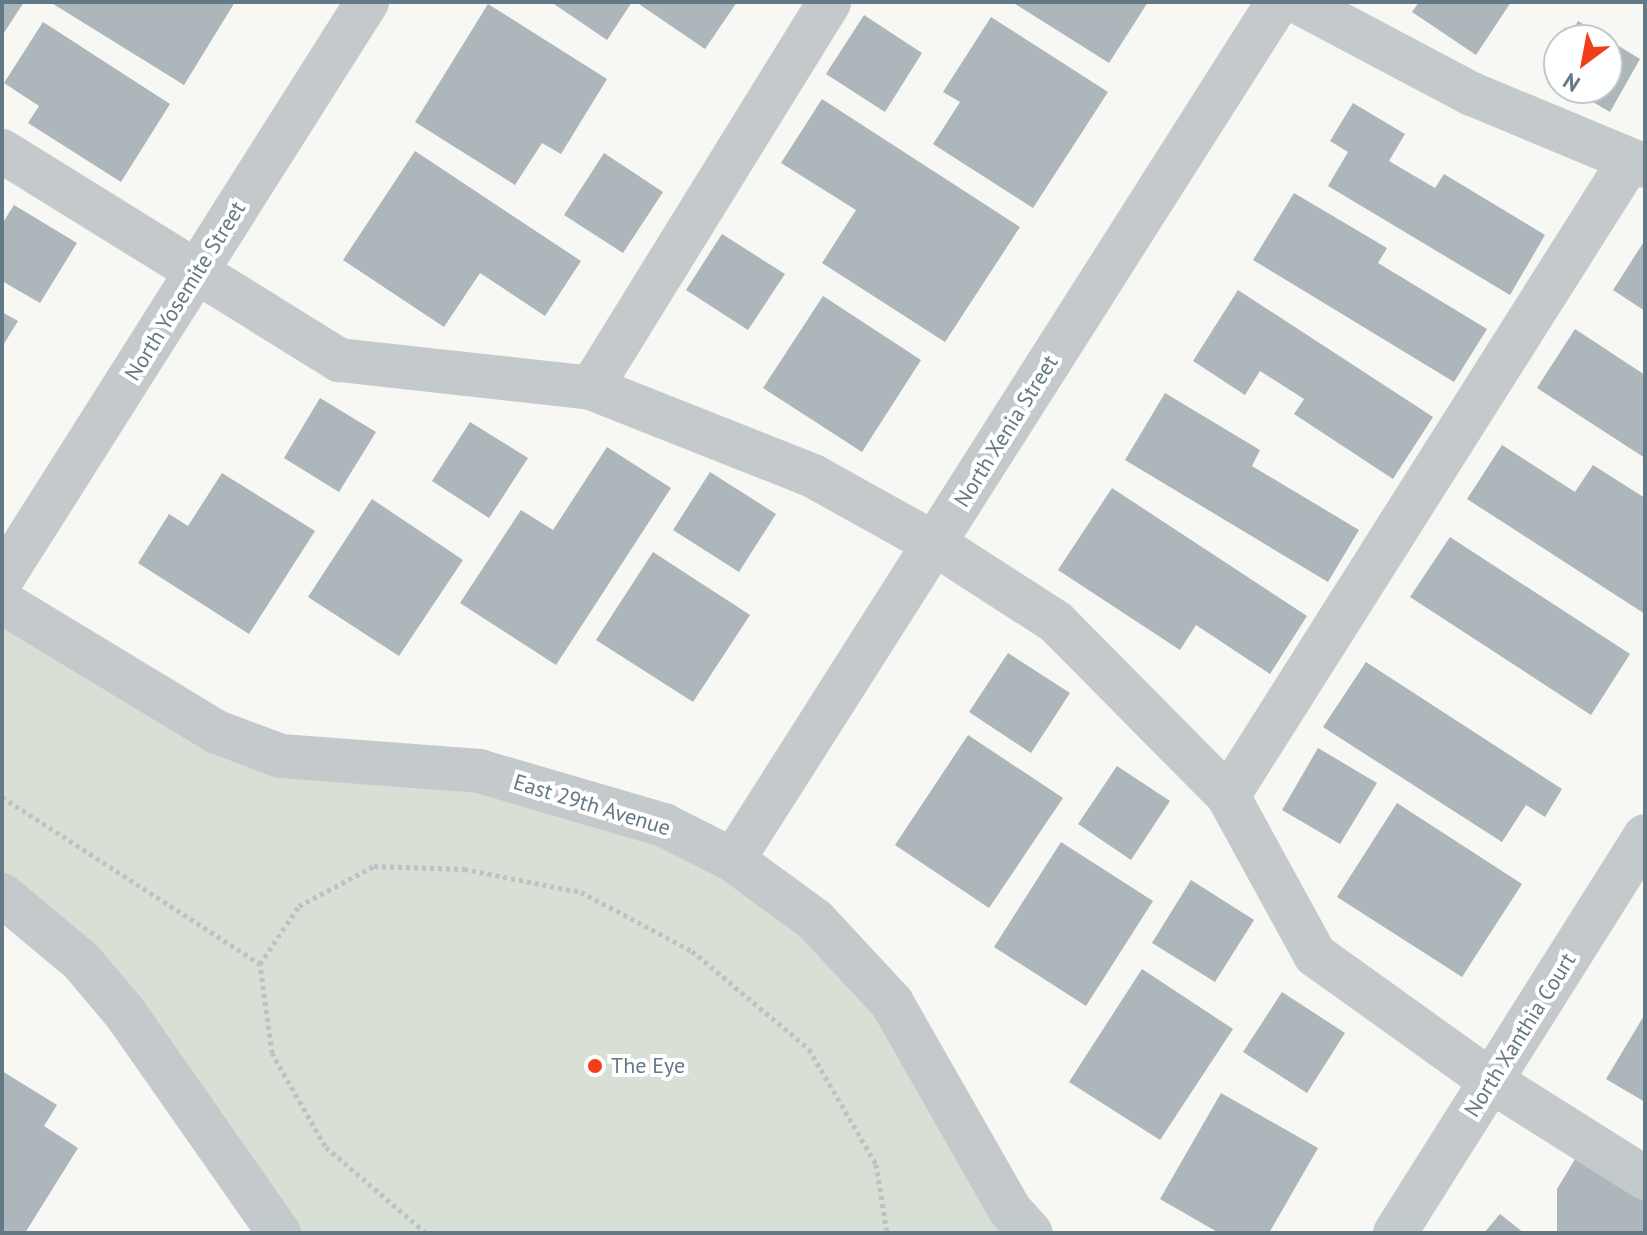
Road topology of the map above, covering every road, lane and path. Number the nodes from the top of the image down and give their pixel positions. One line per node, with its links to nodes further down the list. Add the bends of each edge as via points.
1 (367, 2): 7 (street, North Yosemite Street)
2 (829, 2): 8 (street)
3 (1278, 2): 9 (street, North Xenia Street)
4 (1298, 2): 6 (street, via 1472,94)
5 (2, 151): 7 (street)
6 (1638, 163): 12 (street)
7 (196, 274): 8 (street, via 339,360); 10 (street, North Yosemite Street)
8 (591, 388): 9 (street, via 813,476)
9 (935, 544): 12 (street, via 1056,622); 15 (street, North Xenia Street)
10 (2, 579)
11 (2, 602): 15 (street, East 29th Avenue, via 217,732 281,756 479,771 664,825)
12 (1228, 796): 18 (street, via 1315,955)
13 (2, 797): 17 (path)
14 (1645, 836): 18 (street, North Xanthia Court)
15 (733, 860): 23 (street, East 29th Avenue, via 815,920 892,1003 1010,1210)
16 (2, 895): 20 (street, via 82,962 125,1013)
17 (260, 964): 21 (path, via 272,1053 325,1146); 22 (path, via 299,906 374,866 464,869 581,892 692,951 809,1049 876,1164)
18 (1491, 1081): 19 (street); 24 (street, North Xanthia Court)
19 (1645, 1178)
20 (279, 1233)
21 (426, 1233)
22 (887, 1233)
23 (1031, 1233)
24 (1395, 1233)

